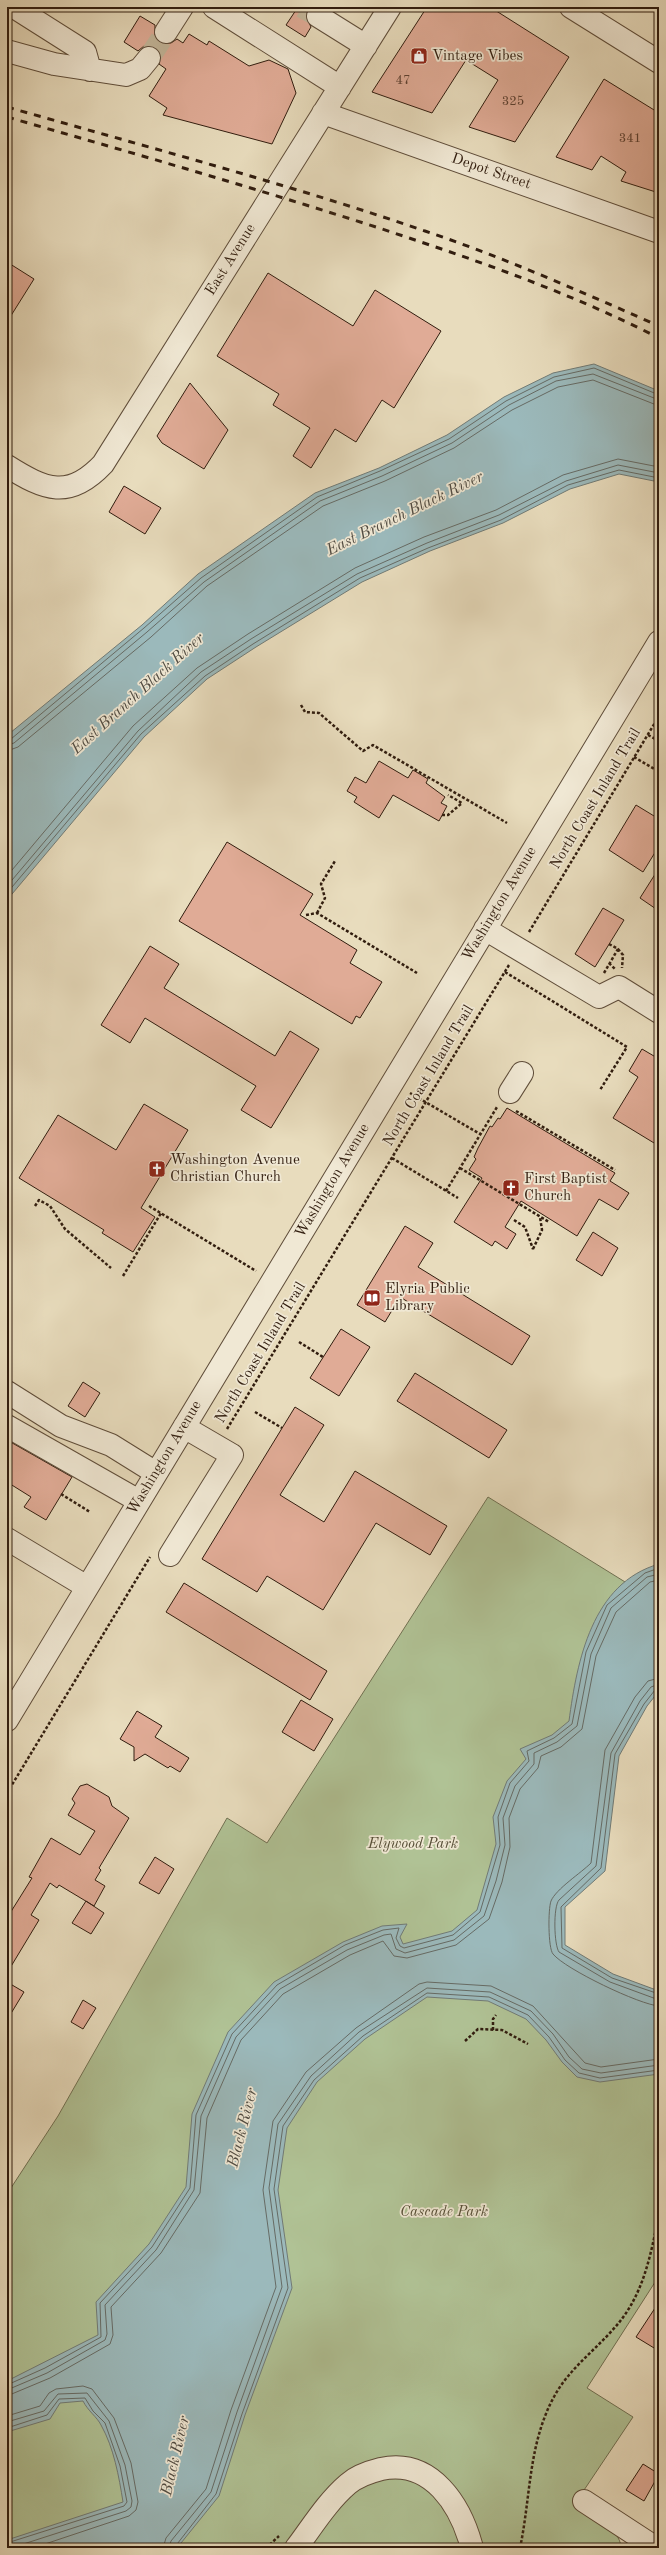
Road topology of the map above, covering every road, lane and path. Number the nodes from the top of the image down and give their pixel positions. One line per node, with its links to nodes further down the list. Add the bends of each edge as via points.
1 (14, 7): 12 (street, via 85,52)
2 (182, 7): 7 (street)
3 (214, 7): 13 (street)
4 (390, 7): 8 (street, East Avenue)
5 (571, 7): 11 (street)
6 (318, 16): 8 (street)
7 (166, 32)
8 (366, 46): 13 (street, East Avenue)
9 (7, 51): 12 (street, via 54,64)
10 (149, 58): 12 (street, via 140,68 126,75)
11 (659, 62)
12 (90, 70)
13 (340, 87): 14 (street, East Avenue)
14 (323, 113): 15 (street, Depot Street); 16 (street, East Avenue, via 103,464 91,477 75,487 53,489 33,483)
15 (659, 232)
16 (7, 466)
17 (659, 642): 32 (street, Washington Avenue)
18 (301, 705): 25 (path, via 305,712 319,713 331,721 363,751 373,745)
19 (659, 716): 20 (path, North Coast Inland Trail)
20 (648, 735): 21 (path); 22 (path, North Coast Inland Trail)
21 (659, 741)
22 (634, 756): 23 (path); 34 (path, North Coast Inland Trail)
23 (656, 770)
24 (448, 796): 26 (path)
25 (466, 799): 26 (path); 28 (path)
26 (462, 803): 27 (path, via 448,815)
27 (442, 815)
28 (507, 823)
29 (336, 861): 30 (path, via 321,884 325,898)
30 (317, 913): 31 (path); 40 (path)
31 (306, 914)
32 (485, 929): 34 (street); 68 (street, Washington Avenue)
33 (609, 944): 35 (path)
34 (519, 949): 39 (path, North Coast Inland Trail); 42 (street, via 599,997 619,987)
35 (618, 949): 36 (path); 37 (path)
36 (623, 959)
37 (609, 963): 38 (path); 41 (path)
38 (615, 966)
39 (505, 972): 44 (path, via 627,1047); 47 (path, North Coast Inland Trail)
40 (417, 973)
41 (603, 976)
42 (659, 1012)
43 (522, 1073): 46 (street)
44 (600, 1090)
45 (409, 1093): 47 (path)
46 (508, 1101): 48 (path); 51 (path)
47 (427, 1102): 48 (path); 49 (path, North Coast Inland Trail)
48 (480, 1134): 50 (path)
49 (392, 1158): 52 (path); 70 (path, North Coast Inland Trail)
50 (460, 1168): 52 (path); 57 (path)
51 (615, 1170)
52 (446, 1191): 53 (path)
53 (458, 1198)
54 (35, 1206): 60 (path, via 39,1200 50,1206 65,1229)
55 (149, 1206): 56 (path)
56 (161, 1213): 61 (path); 62 (path)
57 (540, 1216): 58 (path, via 542,1230 533,1249 525,1227); 59 (path)
58 (514, 1220)
59 (549, 1222)
60 (111, 1268)
61 (258, 1272)
62 (123, 1276)
63 (299, 1342): 64 (path)
64 (323, 1357)
65 (7, 1392): 71 (street, via 62,1426 111,1446)
66 (256, 1412): 69 (path)
67 (7, 1426): 73 (street)
68 (184, 1427): 70 (street); 71 (street, Washington Avenue)
69 (282, 1428)
70 (217, 1446): 76 (street, via 232,1455)
71 (156, 1473): 73 (street, Washington Avenue)
72 (61, 1494): 74 (path)
73 (139, 1501): 77 (street, Washington Avenue)
74 (90, 1512)
75 (7, 1538): 77 (street)
76 (170, 1555)
77 (87, 1587): 79 (street, Washington Avenue)
78 (105, 1630): 80 (path)
79 (7, 1720)
80 (7, 1793)
81 (496, 2015): 82 (path)
82 (493, 2030): 83 (path, via 478,2029); 84 (path, via 502,2030)
83 (465, 2041)
84 (528, 2044)
85 (659, 2216): 91 (path, via 647,2271 636,2296 622,2320 570,2374 546,2412 531,2463)
86 (584, 2501): 88 (street)
87 (290, 2540): 89 (path); 90 (street, via 348,2484 364,2474 392,2468 420,2473 446,2492 459,2511)
88 (643, 2544)
89 (266, 2548)
90 (472, 2548)
91 (520, 2548)

